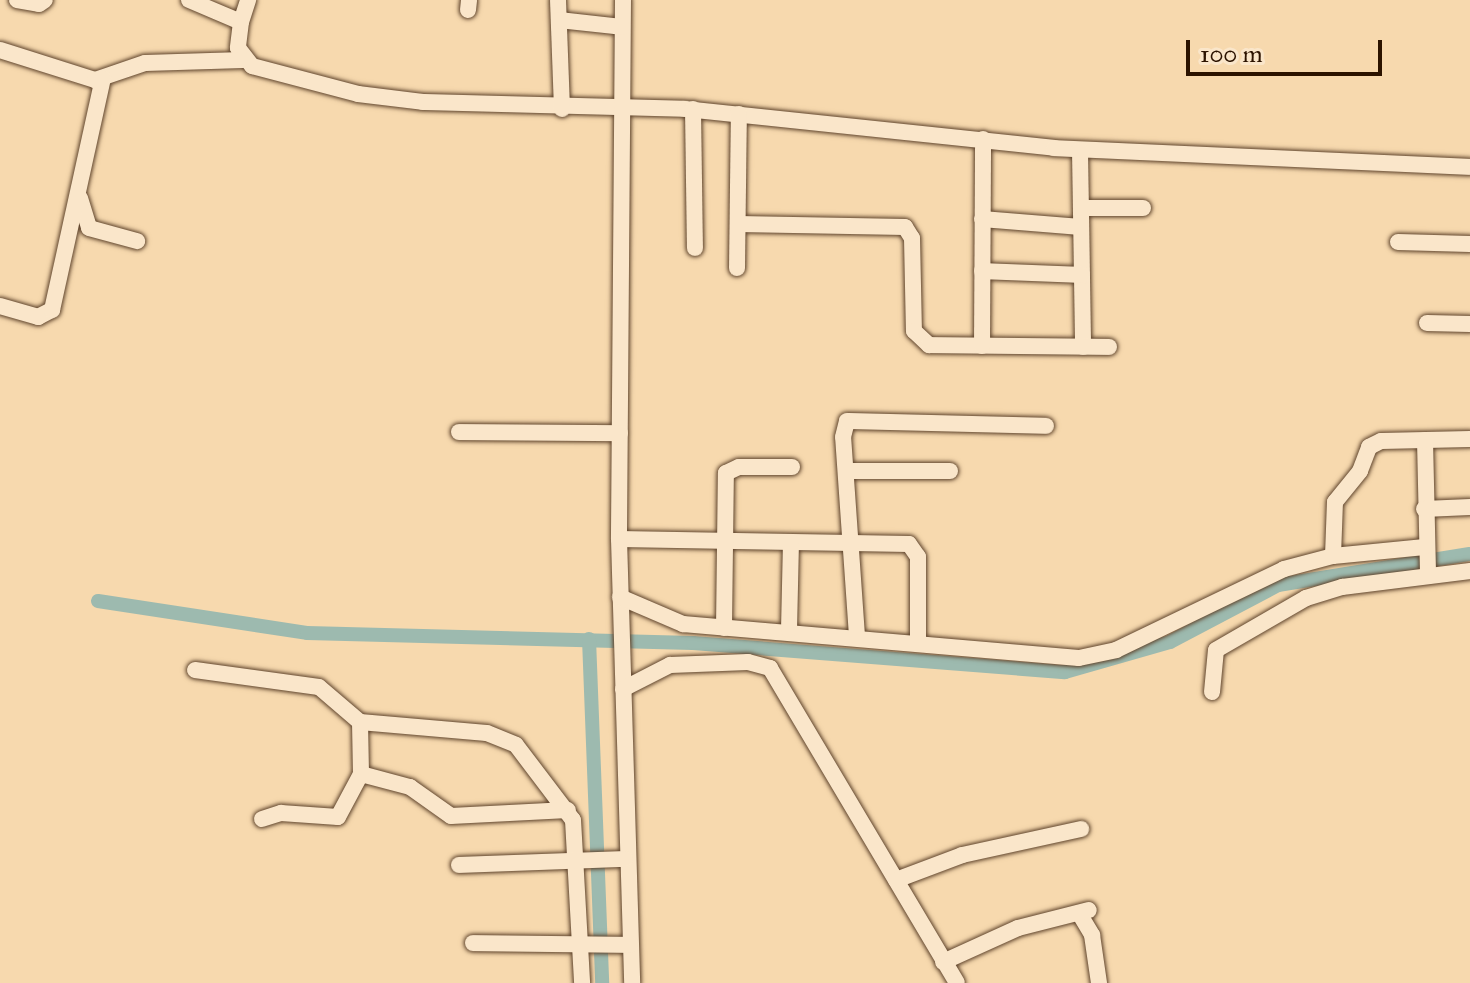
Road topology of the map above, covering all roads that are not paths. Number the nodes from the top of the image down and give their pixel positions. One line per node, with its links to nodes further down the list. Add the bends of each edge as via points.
1 (17, 0): 2 (street)
2 (45, 0)
3 (189, 0): 8 (street)
4 (248, 0): 8 (street)
5 (558, 0): 7 (street)
6 (623, 0): 9 (street)
7 (559, 20): 9 (street); 14 (street)
8 (241, 22): 11 (street, via 238,48)
9 (622, 27): 13 (street)
10 (0, 50): 12 (street, via 86,79)
11 (243, 60): 12 (street, via 145,63); 14 (street, via 269,73 358,94)
12 (103, 79): 20 (street)
13 (621, 107): 14 (street); 15 (street); 41 (street)
14 (562, 109)
15 (693, 109): 16 (street); 29 (street)
16 (739, 114): 17 (street); 24 (street)
17 (983, 139): 18 (street); 23 (street)
18 (1080, 150): 19 (street); 21 (street)
19 (1470, 167)
20 (77, 192): 26 (street, via 89,228); 33 (street, via 50,314 38,317)
21 (1081, 208): 22 (street); 25 (street)
22 (1143, 208)
23 (982, 219): 25 (street); 31 (street)
24 (738, 224): 30 (street); 36 (street, via 900,225 912,238 917,338 929,345)
25 (1081, 227): 32 (street)
26 (137, 241)
27 (1398, 242): 28 (street)
28 (1470, 244)
29 (695, 248)
30 (737, 268)
31 (982, 271): 32 (street); 36 (street)
32 (1082, 275): 37 (street)
33 (0, 306)
34 (1427, 323): 35 (street)
35 (1470, 324)
36 (982, 346): 37 (street)
37 (1083, 347): 38 (street)
38 (1109, 347)
39 (1046, 426): 45 (street, via 854,418 844,427)
40 (459, 432): 41 (street)
41 (620, 433): 49 (street)
42 (1470, 439): 43 (street)
43 (1425, 440): 48 (street); 53 (street, via 1381,441 1369,447 1360,471 1335,502)
44 (792, 467): 50 (street, via 739,467 726,473)
45 (846, 471): 46 (street); 52 (street)
46 (950, 471)
47 (1470, 507): 48 (street)
48 (1424, 509): 54 (street)
49 (619, 539): 50 (street); 56 (street)
50 (724, 541): 51 (street); 57 (street)
51 (791, 542): 52 (street); 58 (street)
52 (851, 542): 59 (street); 60 (street, via 902,543 916,551)
53 (1333, 556): 54 (street); 60 (street, via 1262,577 1099,656)
54 (1427, 562): 55 (street); 63 (street, via 1306,598 1216,650)
55 (1470, 571)
56 (620, 602): 57 (street, via 665,620); 62 (street)
57 (724, 628): 58 (street)
58 (789, 630): 59 (street)
59 (857, 636): 60 (street)
60 (918, 642)
61 (195, 670): 64 (street, via 319,687)
62 (623, 680): 69 (street); 71 (street, via 670,665 748,662 770,668)
63 (1212, 692)
64 (360, 722): 65 (street); 66 (street, via 500,735 531,760)
65 (361, 774): 66 (street, via 410,787 451,816); 67 (street, via 338,817 281,813)
66 (568, 810): 69 (street, via 576,830)
67 (262, 819)
68 (1081, 829): 71 (street, via 962,855)
69 (601, 860): 70 (street); 72 (street); 74 (street)
70 (459, 865)
71 (896, 880): 75 (street)
72 (596, 942): 73 (street); 74 (street); 76 (street)
73 (473, 943)
74 (630, 945): 77 (street)
75 (943, 962): 78 (street); 79 (street, via 1018,928 1084,912)
76 (582, 983)
77 (632, 983)
78 (957, 983)
79 (1099, 983)

